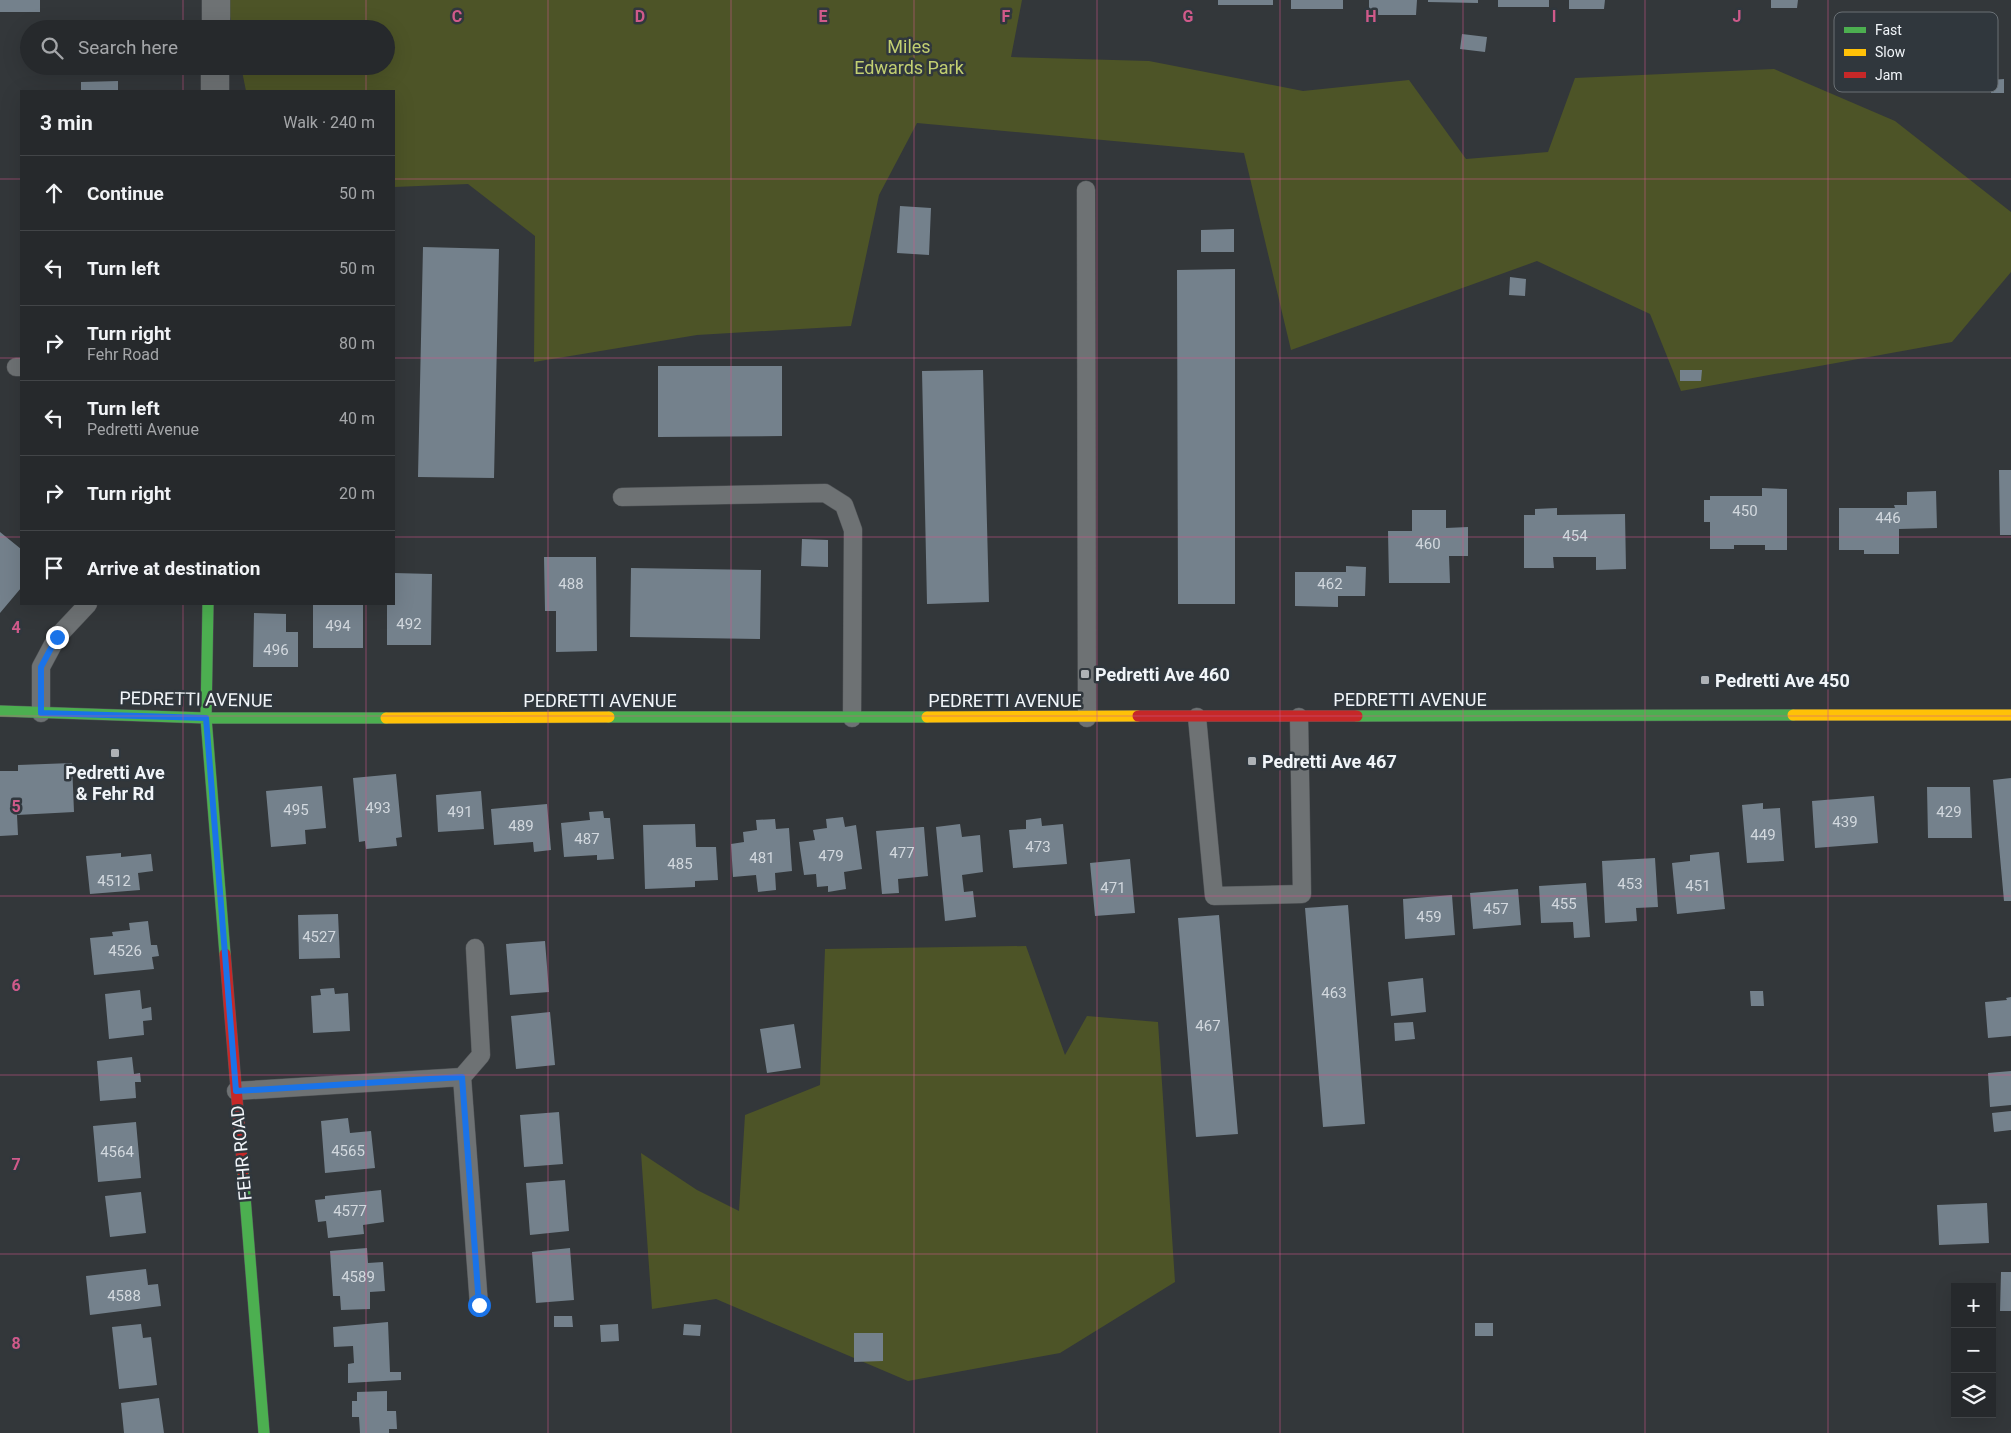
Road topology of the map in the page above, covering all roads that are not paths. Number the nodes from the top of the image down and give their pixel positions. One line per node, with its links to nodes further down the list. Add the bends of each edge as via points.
1 (216, 0): 2 (street)
2 (216, 20)
3 (215, 75): 4 (street)
4 (215, 90)
5 (1086, 190): 15 (lane)
6 (622, 497): 14 (lane, via 825,493 844,505 853,530)
7 (87, 605): 10 (lane, via 57,637 41,667)
8 (208, 605): 13 (street, FEHR ROAD)
9 (0, 711): 10 (street, PEDRETTI AVENUE)
10 (41, 713): 13 (street, PEDRETTI AVENUE)
11 (2011, 715): 12 (street, PEDRETTI AVENUE)
12 (1299, 717): 16 (street, PEDRETTI AVENUE); 16 (lane, via 1302,894 1214,896)
13 (206, 718): 14 (street, PEDRETTI AVENUE); 19 (street, FEHR ROAD)
14 (852, 718): 15 (street, PEDRETTI AVENUE)
15 (1087, 718): 16 (street, PEDRETTI AVENUE)
16 (1197, 718)
17 (474, 948): 18 (lane, via 481,1054)
18 (462, 1077): 19 (lane); 20 (lane)
19 (236, 1091): 21 (street, FEHR ROAD)
20 (479, 1305)
21 (264, 1433)

